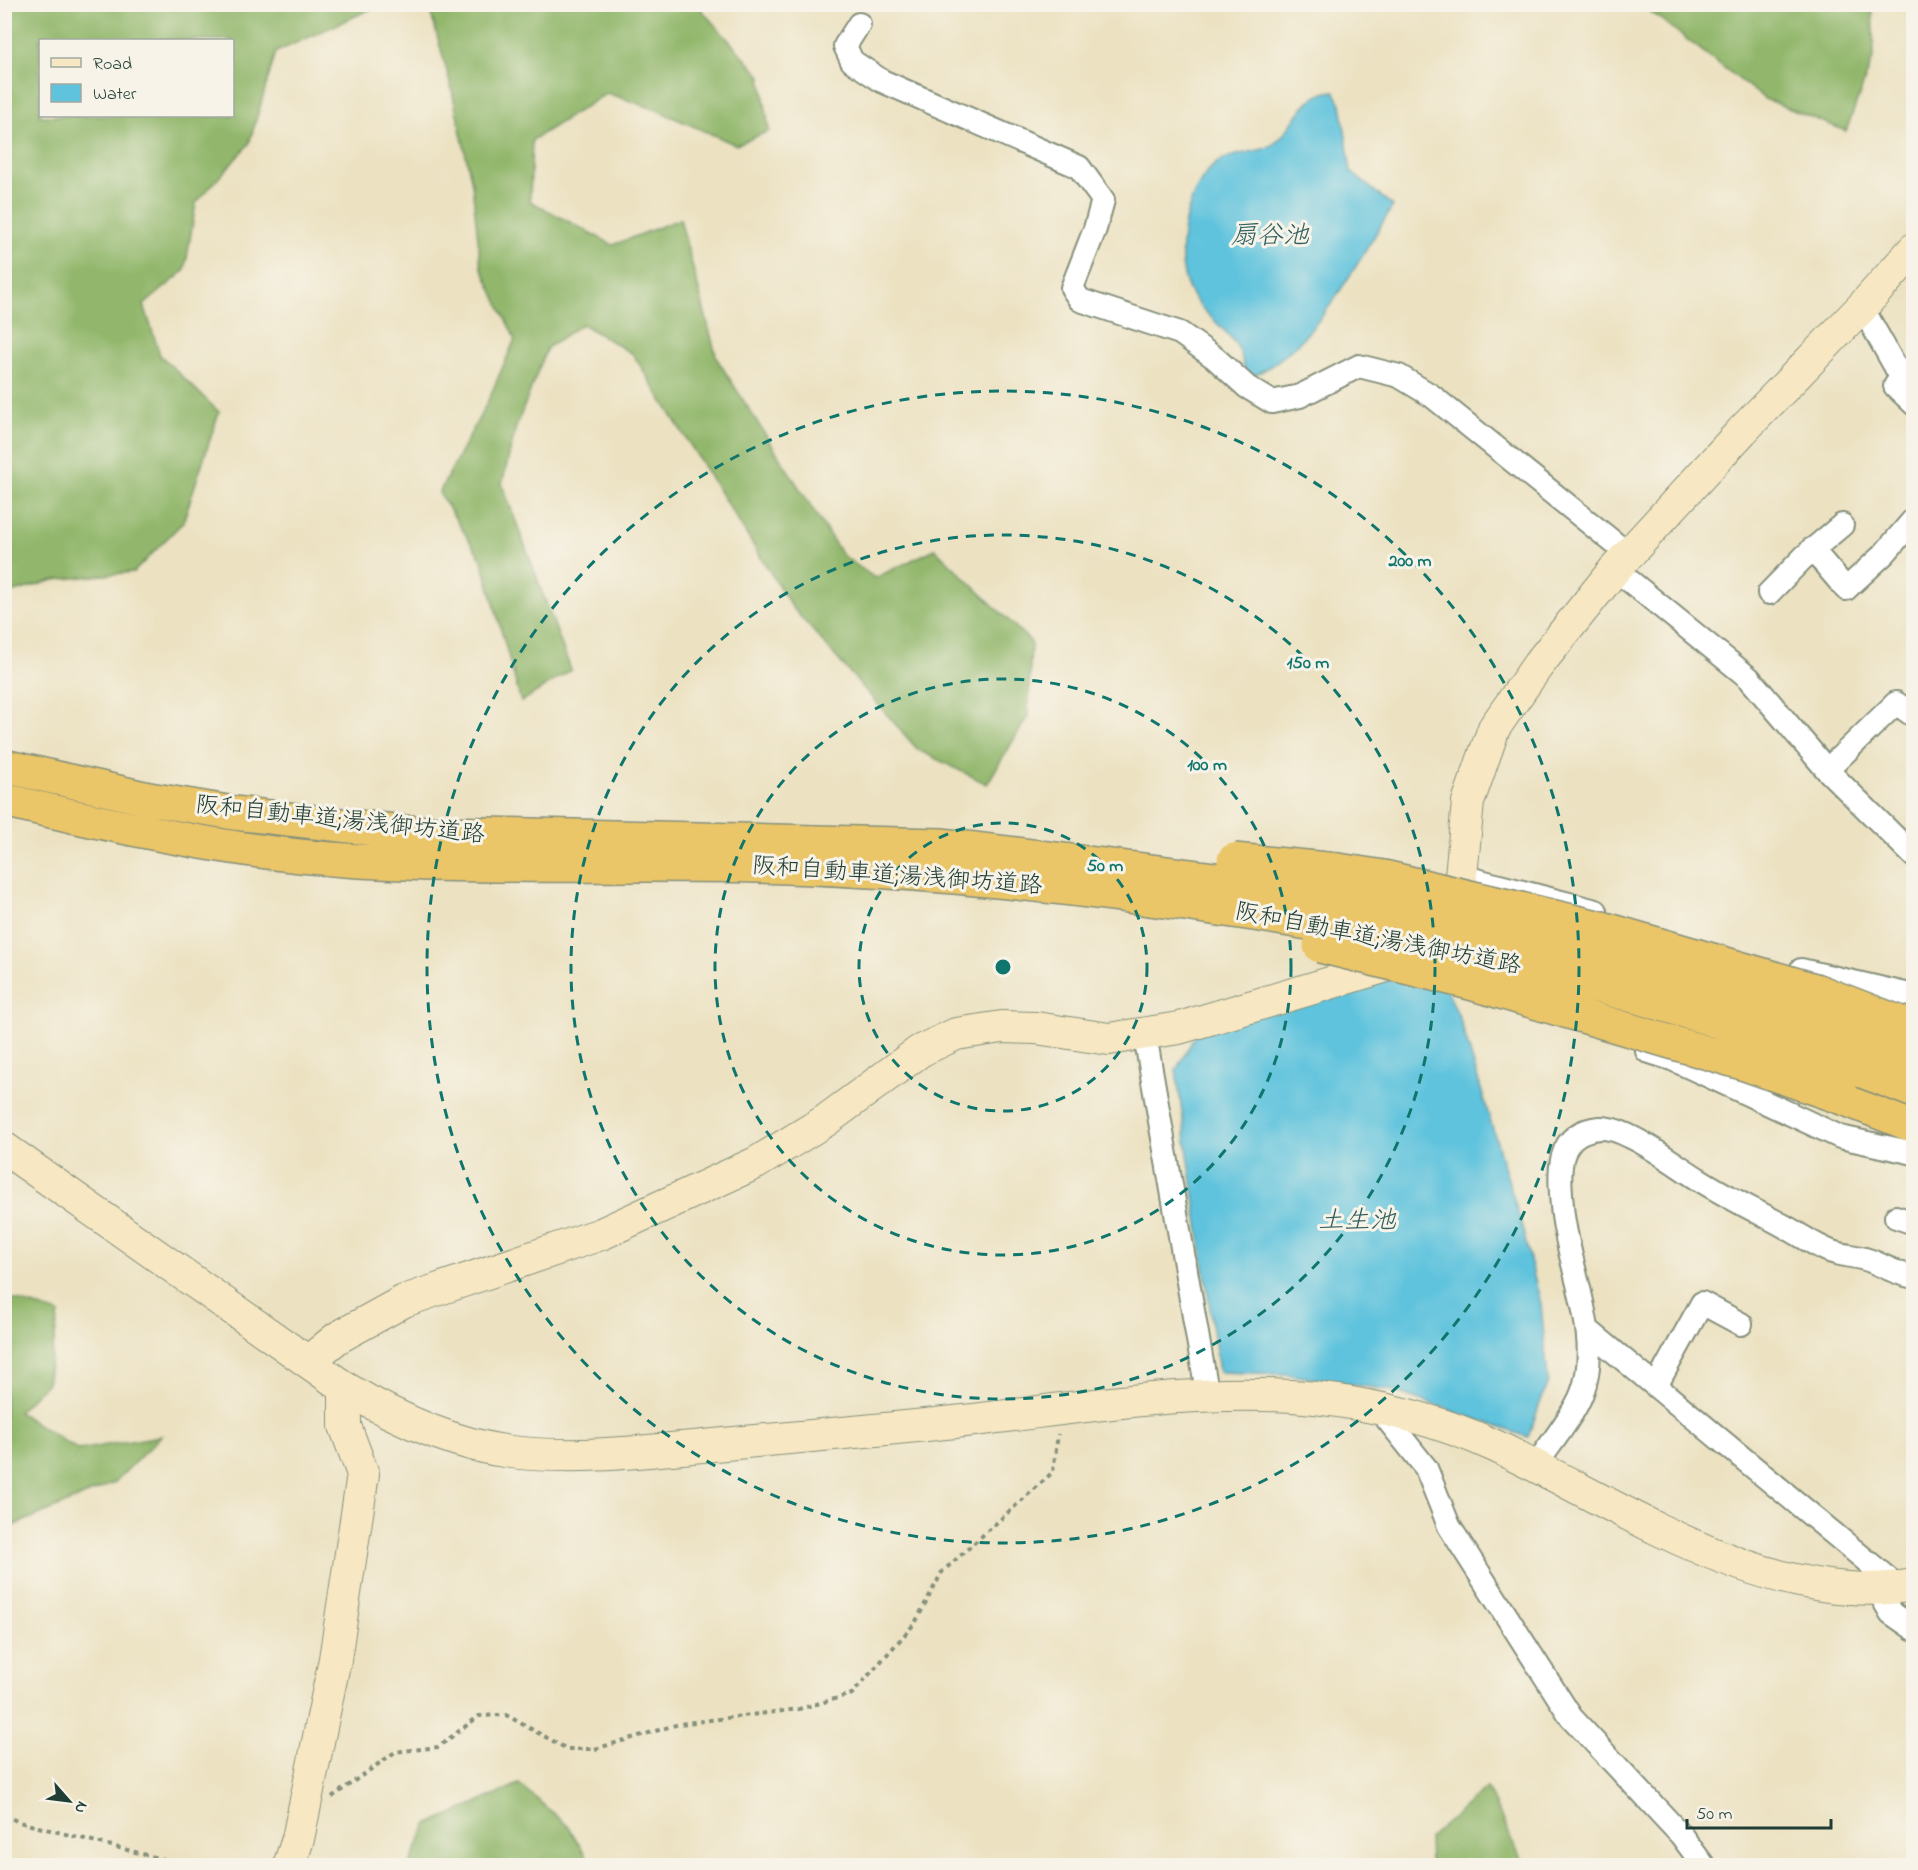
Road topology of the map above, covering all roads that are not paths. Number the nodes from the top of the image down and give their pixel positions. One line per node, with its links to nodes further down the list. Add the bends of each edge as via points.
1 (859, 24): 8 (street, via 845,46 852,61 882,81 1079,167 1102,200 1072,288 1080,300 1180,333 1272,402 1300,396 1359,366 1399,376 1432,396)
2 (1914, 249): 3 (street)
3 (1862, 307): 4 (street, via 1901,377 1895,386); 8 (street, via 1742,430)
4 (1914, 404)
5 (1914, 519): 7 (street, via 1846,589)
6 (1842, 525): 7 (street)
7 (1812, 549): 9 (street)
8 (1622, 562): 12 (street, via 1749,678); 15 (street, via 1538,664 1494,728 1468,802)
9 (1769, 593)
10 (1914, 716): 12 (street, via 1896,703)
11 (4, 766): 17 (highway, 阪和自動車道;湯浅御坊道路, via 148,800 403,832 942,845)
12 (1827, 770): 14 (street)
13 (4, 800): 17 (highway, 阪和自動車道;湯浅御坊道路, via 188,839 344,860 762,866)
14 (1914, 856)
15 (1461, 876): 16 (street); 20 (street, via 1446,920 1428,941 1387,966)
16 (1533, 893): 18 (street, via 1827,978); 25 (street, via 1523,1010 1672,1059 1840,1137)
17 (1229, 895): 19 (highway, bridge, via 1384,877 1602,928 1815,990); 21 (highway, 阪和自動車道;湯浅御坊道路, bridge, via 1423,915 1565,948 1767,1006); 22 (highway, 阪和自動車道;湯浅御坊道路, bridge, via 1376,935 1585,984 1774,1039); 23 (highway, bridge, via 1349,952 1470,983 1742,1063)
18 (1914, 996)
19 (1914, 1028)
20 (1145, 1035): 29 (street, via 1109,1039 1002,1027 956,1034 920,1051 825,1121 756,1163 601,1234 404,1301 337,1338); 32 (street)
21 (1914, 1056)
22 (1914, 1091)
23 (1914, 1126)
24 (4, 1148): 29 (street)
25 (1914, 1153)
26 (1914, 1277): 28 (street, via 1830,1251 1699,1180 1660,1152 1602,1127 1583,1132 1572,1141 1560,1166 1562,1211)
27 (1741, 1324): 30 (street, via 1702,1304)
28 (1588, 1330): 30 (street); 34 (street, via 1587,1377 1582,1395)
29 (309, 1361): 31 (street)
30 (1656, 1386): 35 (street)
31 (345, 1388): 32 (street, via 438,1433 509,1452 593,1456); 37 (street, via 345,1426 363,1474 335,1659)
32 (1208, 1397): 33 (street, via 1314,1398)
33 (1379, 1408): 34 (street, via 1451,1428); 38 (street, via 1426,1468 1449,1526 1571,1717 1681,1835)
34 (1535, 1466): 35 (street, via 1723,1558 1800,1581)
35 (1896, 1586): 36 (street, via 1891,1613)
36 (1914, 1629)
37 (289, 1866)
38 (1704, 1866)

